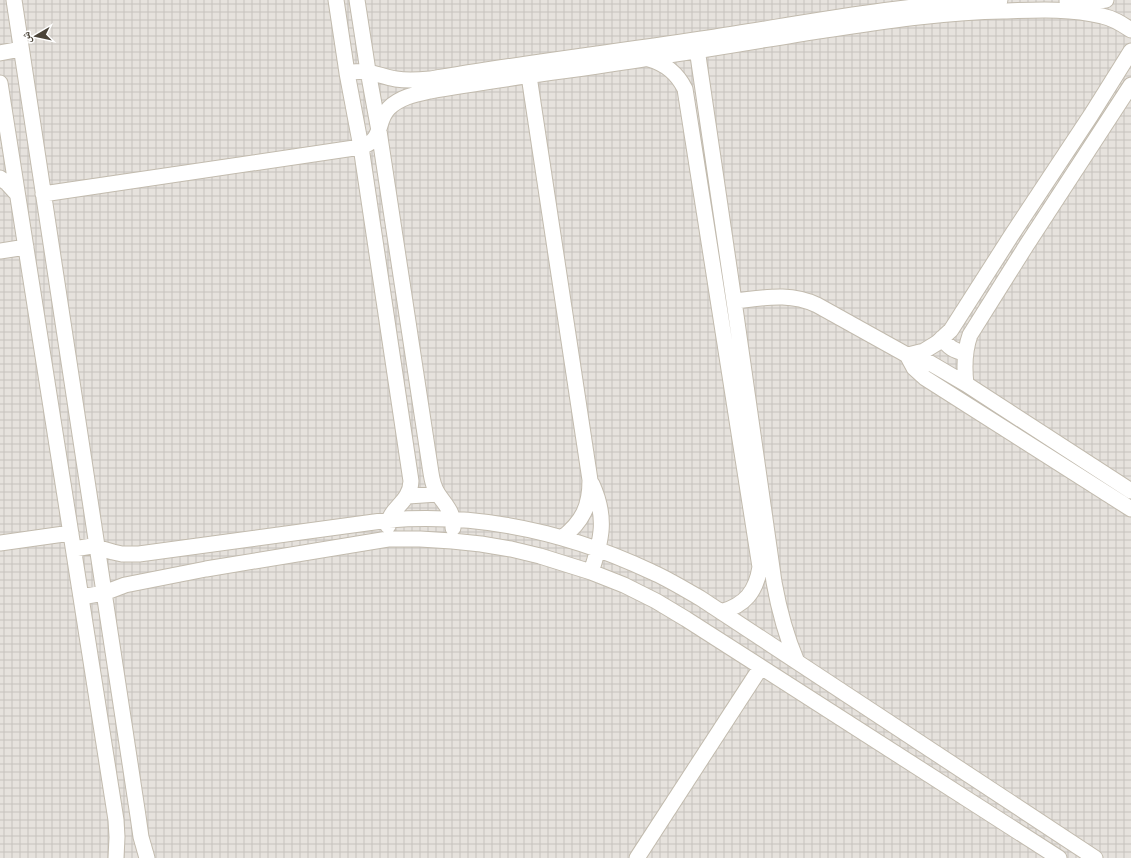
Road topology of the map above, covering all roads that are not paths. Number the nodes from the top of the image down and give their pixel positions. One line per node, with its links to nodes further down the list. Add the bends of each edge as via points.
1 (14, 0): 11 (street)
2 (336, 0): 16 (street)
3 (357, 0): 15 (street)
4 (1000, 0): 8 (street, via 920,5)
5 (1040, 0): 6 (street, via 1085,3)
6 (1107, 0): 7 (street)
7 (1104, 16): 8 (street, via 1073,10 987,11); 9 (street, via 1118,21)
8 (856, 20): 10 (street)
9 (1131, 30)
10 (696, 45): 14 (street); 20 (street, via 593,54); 37 (street)
11 (21, 49): 13 (street); 32 (street)
12 (1131, 51): 23 (street)
13 (0, 52)
14 (648, 59): 17 (street); 45 (street, via 670,69 685,89)
15 (368, 72): 16 (street); 18 (street); 26 (street)
16 (347, 73): 27 (street)
17 (529, 76): 20 (street); 51 (street)
18 (398, 79): 20 (street); 22 (street, via 398,90)
19 (0, 83): 24 (street)
20 (443, 83): 22 (street)
21 (1131, 85): 25 (street)
22 (403, 99): 26 (street, via 389,108)
23 (1091, 115): 25 (street); 29 (street)
24 (3, 124): 31 (street)
25 (1105, 125): 30 (street)
26 (379, 131): 27 (street, via 372,142); 43 (street)
27 (361, 147): 32 (street); 44 (street)
28 (0, 178): 31 (street)
29 (1050, 178): 30 (street); 33 (street)
30 (1064, 187): 34 (street)
31 (17, 194): 35 (street)
32 (43, 194): 38 (street)
33 (1011, 236): 34 (street); 40 (street, via 951,330)
34 (1026, 246): 41 (street, via 970,336)
35 (26, 247): 36 (street); 39 (street)
36 (0, 251)
37 (734, 301): 42 (street, via 787,297 808,301); 45 (street)
38 (60, 305): 39 (street); 49 (street)
39 (36, 309): 50 (street)
40 (942, 338): 41 (street, via 958,352); 42 (street, via 924,351)
41 (965, 353): 46 (street)
42 (907, 355): 46 (street, via 920,357); 55 (street, via 914,368 925,378)
43 (413, 360): 44 (street); 47 (street)
44 (393, 363): 48 (street)
45 (736, 370): 66 (street)
46 (966, 384): 52 (street)
47 (426, 444): 48 (street); 53 (street, via 432,479)
48 (406, 446): 54 (street, via 411,481)
49 (82, 452): 50 (street); 67 (street)
50 (59, 455): 58 (street)
51 (590, 480): 61 (street, via 587,506 573,529); 69 (street, via 600,506 602,521)
52 (1131, 491)
53 (438, 494): 54 (street); 56 (street)
54 (408, 496): 57 (street)
55 (1131, 509)
56 (453, 519): 57 (street); 59 (street); 63 (street)
57 (389, 520): 60 (street); 62 (street)
58 (71, 533): 64 (street); 68 (street)
59 (546, 533): 61 (street); 71 (street)
60 (279, 534): 65 (street); 70 (street)
61 (562, 538): 69 (street)
62 (388, 539): 63 (street); 70 (street)
63 (452, 541): 71 (street, via 511,549)
64 (0, 543)
65 (203, 545): 67 (street, via 139,554 113,552); 72 (street)
66 (763, 546): 77 (street, via 755,588 740,604); 79 (street, via 774,582 780,615)
67 (97, 547): 68 (street); 74 (street)
68 (74, 549): 75 (street)
69 (598, 549): 73 (street); 76 (street, via 652,572)
70 (282, 556): 72 (street)
71 (540, 556): 73 (street)
72 (206, 569): 74 (street, via 125,585)
73 (591, 572): 78 (street, via 656,601)
74 (104, 593): 75 (street); 85 (street)
75 (81, 597): 86 (street)
76 (700, 598): 77 (street); 78 (street)
77 (721, 612): 79 (street)
78 (686, 619): 80 (street)
79 (797, 662): 81 (street)
80 (761, 667): 82 (street); 90 (street)
81 (891, 723): 82 (street); 83 (street)
82 (878, 742): 84 (street)
83 (952, 764): 84 (street); 87 (street)
84 (940, 782): 91 (street)
85 (138, 816): 86 (street); 89 (street)
86 (116, 820): 88 (street)
87 (1071, 843): 91 (street); 92 (street)
88 (116, 858)
89 (147, 858)
90 (637, 858)
91 (1060, 858)
92 (1094, 858)

